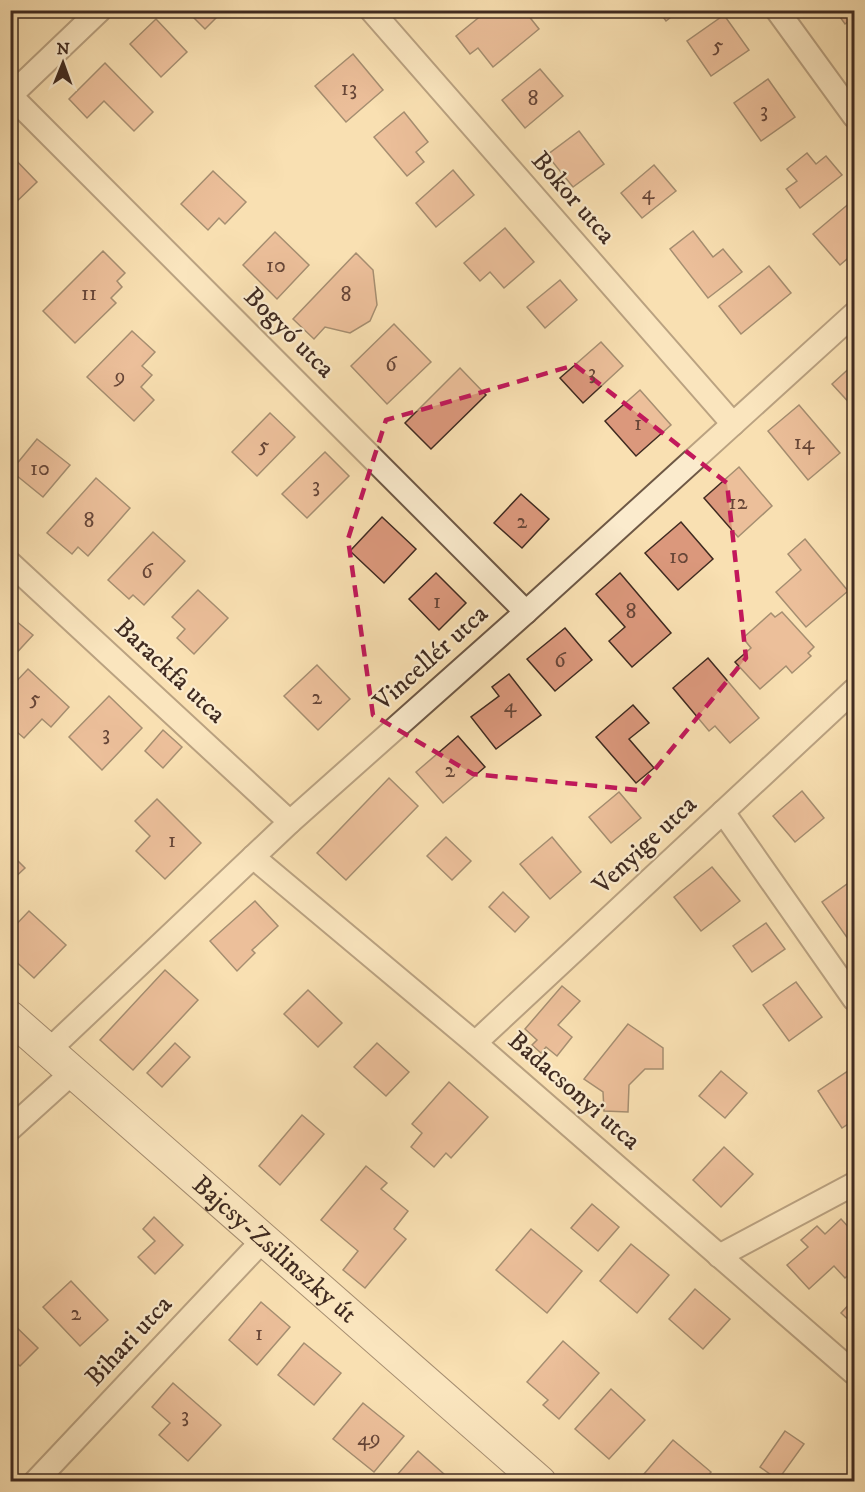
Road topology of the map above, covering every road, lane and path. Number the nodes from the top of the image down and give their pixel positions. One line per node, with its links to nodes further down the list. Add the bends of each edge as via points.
1 (100, 10): 4 (street)
2 (371, 10): 7 (street, Bokor utca)
3 (777, 10): 5 (street)
4 (11, 96): 9 (street, Bogyó utca)
5 (855, 116)
6 (855, 314): 7 (street, Vincellér utca)
7 (733, 424): 9 (street, Vincellér utca)
8 (10, 563): 12 (street, Barackfa utca)
9 (526, 612): 12 (street, Vincellér utca)
10 (855, 690): 11 (street, Venyige utca)
11 (723, 812): 14 (street); 16 (street, Venyige utca)
12 (290, 822): 13 (street, Vincellér utca)
13 (253, 857): 16 (street, Badacsonyi utca); 17 (street, Vincellér utca)
14 (855, 999)
15 (10, 1017): 17 (main road, Bajcsy-Zsilinszky út)
16 (475, 1043): 22 (street, Badacsonyi utca)
17 (49, 1050): 18 (main road, Bajcsy-Zsilinszky út)
18 (73, 1071): 19 (street); 21 (main road, Bajcsy-Zsilinszky út)
19 (10, 1129)
20 (855, 1184): 22 (street)
21 (264, 1239): 24 (street, Bihari utca); 25 (main road, Bajcsy-Zsilinszky út)
22 (719, 1256): 23 (street, Badacsonyi utca)
23 (855, 1373)
24 (35, 1482)
25 (540, 1482)

